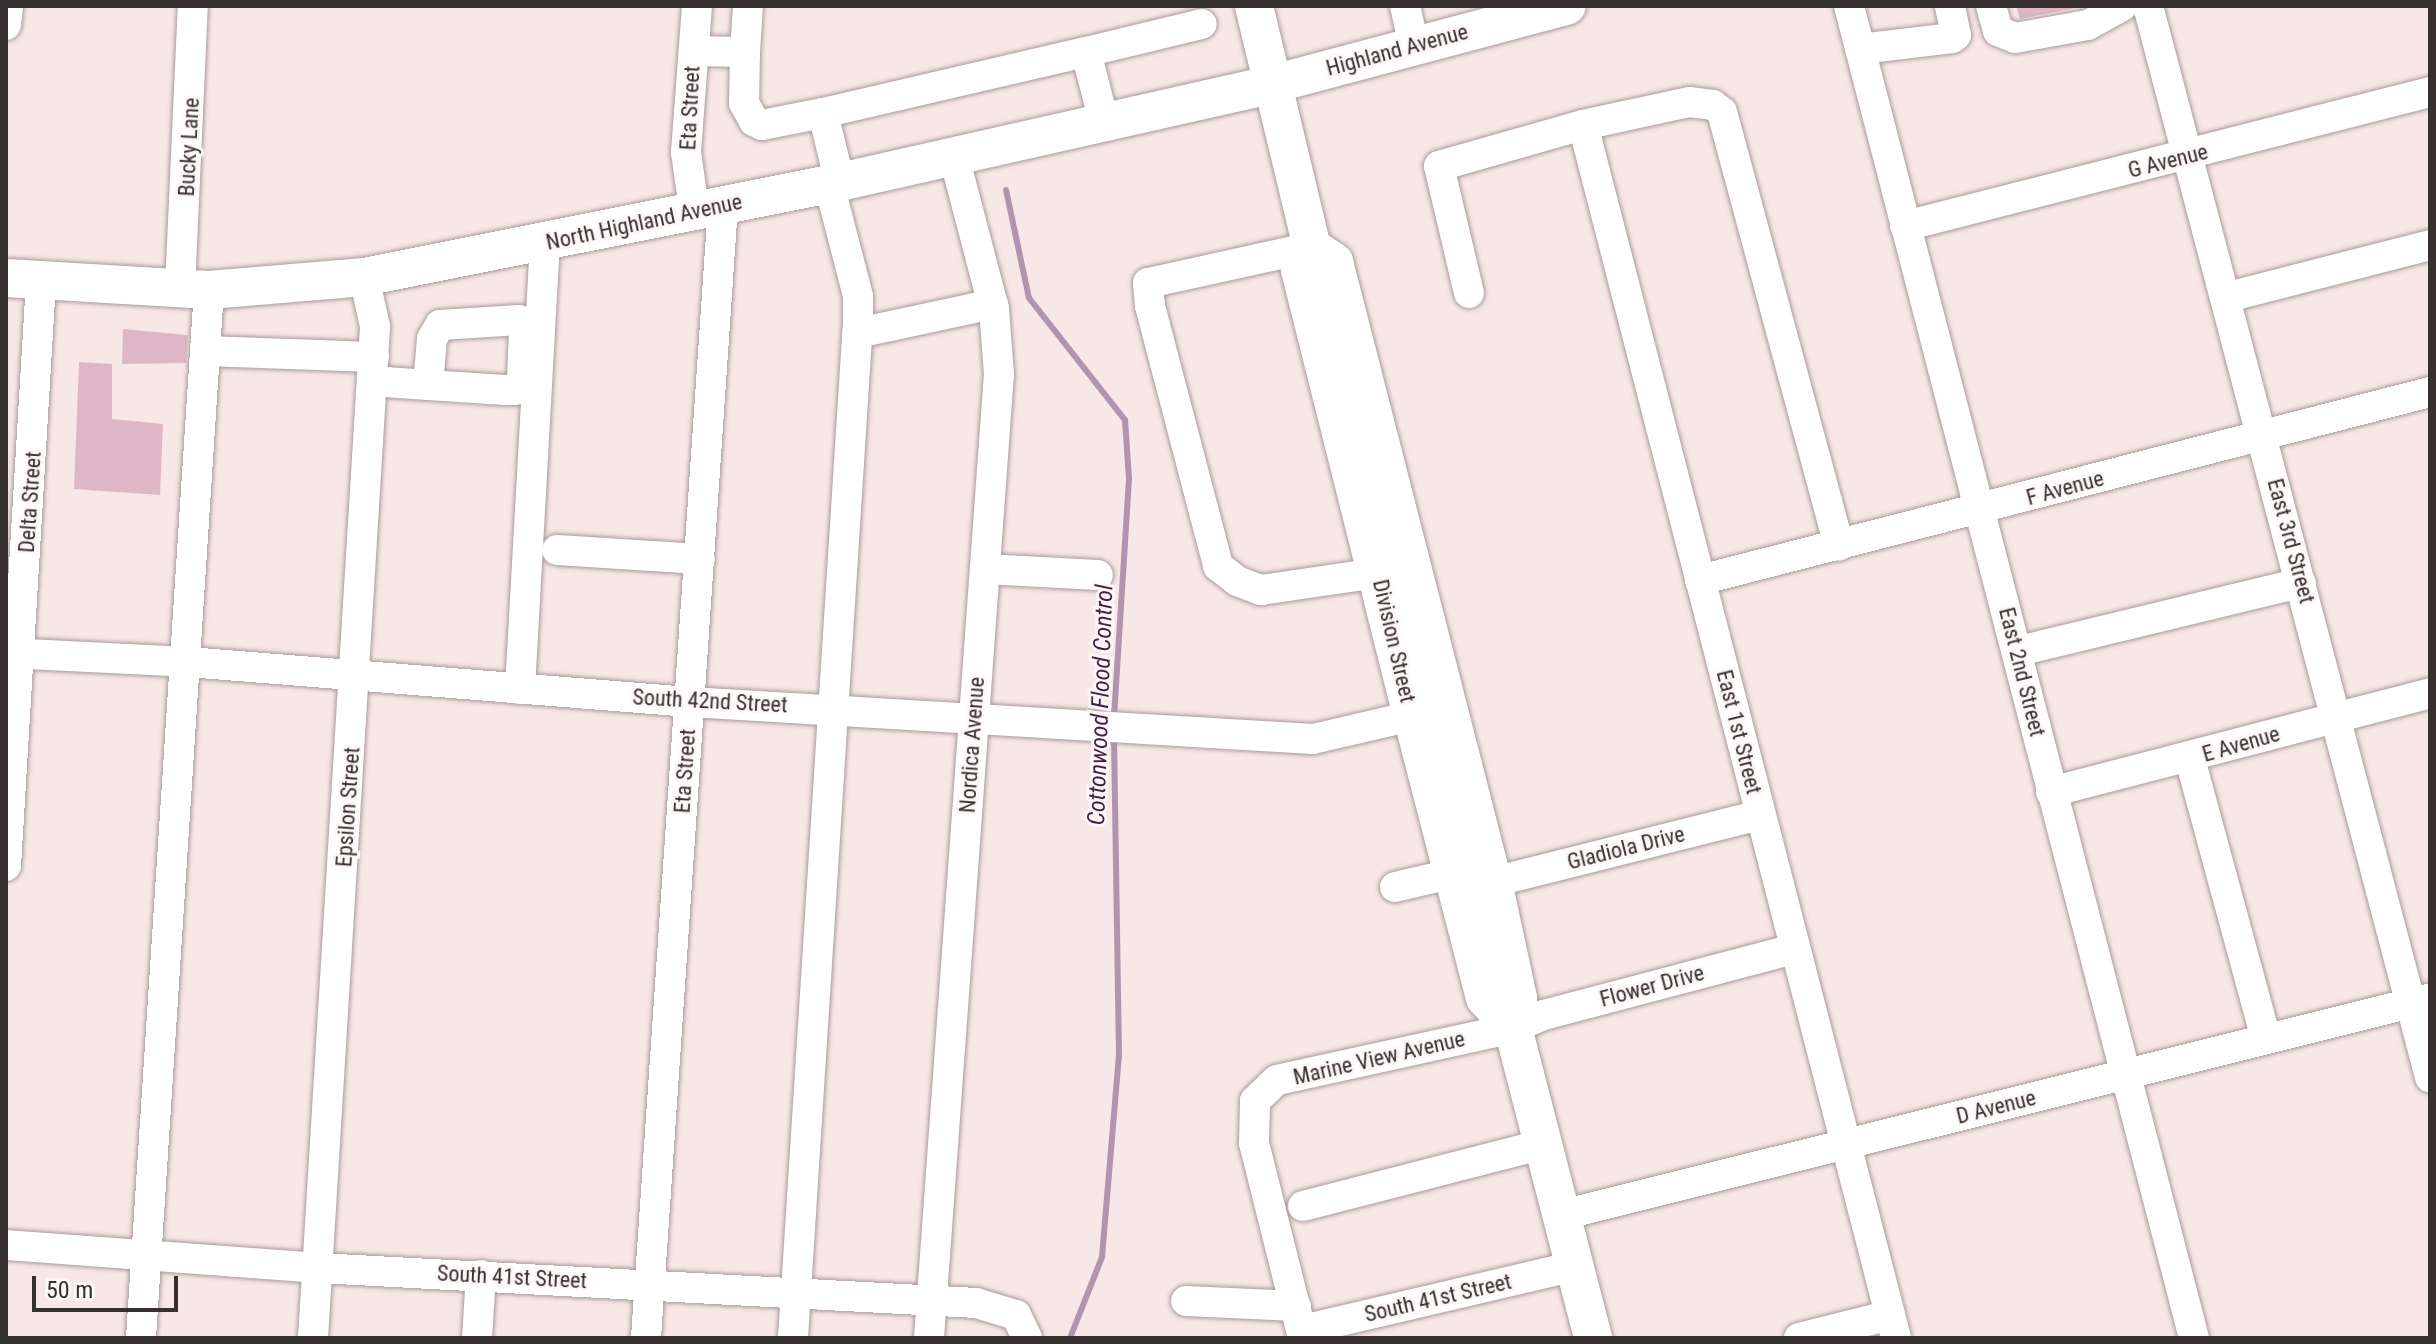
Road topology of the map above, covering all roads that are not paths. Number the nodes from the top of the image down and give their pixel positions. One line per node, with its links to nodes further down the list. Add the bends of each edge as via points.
1 (8, 6): 14 (street)
2 (193, 6): 35 (street, Bucky Lane)
3 (697, 6): 17 (street, Eta Street)
4 (748, 6): 18 (street)
5 (1254, 6): 20 (main road, Division Street)
6 (1405, 6): 15 (street)
7 (1567, 6): 15 (main road, Highland Avenue)
8 (1849, 6): 16 (street, East 2nd Street)
9 (1950, 6): 16 (street, via 1956,35 1952,38)
10 (1991, 6): 12 (street, via 1998,31 2015,38)
11 (2148, 6): 25 (street, East 3rd Street)
12 (2106, 10)
13 (1202, 24): 19 (street)
14 (6, 25)
15 (1414, 44): 20 (main road, Highland Avenue)
16 (1860, 49): 29 (street, East 2nd Street)
17 (694, 51): 18 (street); 28 (street, Eta Street, via 686,152)
18 (745, 52): 22 (street, via 744,103 754,121 762,125)
19 (1086, 52): 22 (street); 23 (street)
20 (1273, 84): 23 (main road, North Highland Avenue); 32 (main road, Division Street)
21 (2430, 92): 25 (street, G Avenue)
22 (823, 113): 27 (street)
23 (1104, 122): 26 (main road, North Highland Avenue)
24 (1583, 125): 36 (street, via 1439,166); 46 (street, via 1689,102 1703,102 1722,112); 52 (street, East 1st Street)
25 (2191, 155): 29 (street, G Avenue); 37 (street, East 3rd Street)
26 (954, 156): 27 (main road, North Highland Avenue); 38 (street, Nordica Avenue)
27 (834, 182): 28 (main road, North Highland Avenue); 39 (street, via 858,296)
28 (709, 207): 30 (main road, North Highland Avenue); 48 (street, Eta Street)
29 (1905, 226): 45 (street, East 2nd Street)
30 (545, 244): 33 (main road, North Highland Avenue); 58 (street)
31 (2430, 245): 37 (street)
32 (1312, 247): 50 (main road, Division Street, via 1300,270); 50 (street, via 1148,283 1150,306 1218,566 1261,590); 70 (main road, Division Street, via 1334,262)
33 (364, 277): 35 (main road, North Highland Avenue); 41 (street, Epsilon Street, via 375,326)
34 (24, 280): 35 (main road, North Highland Avenue); 55 (street, Delta Street)
35 (194, 289): 40 (street, Bucky Lane)
36 (1469, 293)
37 (2228, 297): 44 (street, East 3rd Street)
38 (993, 304): 39 (street); 49 (street, Nordica Avenue, via 999,374)
39 (858, 333): 61 (street)
40 (205, 351): 41 (street); 56 (street, Bucky Lane)
41 (373, 369): 42 (street); 57 (street, Epsilon Street)
42 (428, 385)
43 (2430, 392): 44 (street, F Avenue)
44 (2263, 433): 45 (street, F Avenue); 53 (street, East 3rd Street)
45 (1980, 512): 46 (street, F Avenue); 54 (street, East 2nd Street)
46 (1839, 546): 52 (street, F Avenue)
47 (557, 550): 48 (street)
48 (700, 559): 60 (street, Eta Street)
49 (985, 569): 51 (street); 64 (street, Nordica Avenue)
50 (1378, 573): 62 (main road, Division Street)
51 (1098, 575)
52 (1700, 580): 67 (street, East 1st Street)
53 (2301, 583): 54 (street); 63 (street, East 3rd Street)
54 (2019, 651): 66 (street, East 2nd Street)
55 (12, 654): 56 (street, South 42nd Street); 68 (street, Delta Street)
56 (188, 662): 57 (street, South 42nd Street); 83 (street, Bucky Lane)
57 (357, 678): 58 (street, South 42nd Street); 85 (street, Epsilon Street)
58 (520, 689): 60 (street, South 42nd Street)
59 (2430, 693): 63 (street, E Avenue)
60 (690, 702): 61 (street, South 42nd Street); 87 (street, Eta Street)
61 (831, 707): 64 (street, South 42nd Street); 88 (street)
62 (1412, 716): 64 (street, South 42nd Street, via 1313,739); 69 (main road, Division Street)
63 (2337, 716): 65 (street, E Avenue); 73 (street, East 3rd Street)
64 (974, 717): 89 (street, Nordica Avenue)
65 (2190, 759): 66 (street, E Avenue); 75 (street)
66 (2051, 792): 76 (street, East 2nd Street)
67 (1760, 815): 70 (street, Gladiola Drive); 72 (street, East 1st Street)
68 (6, 866)
69 (1455, 873): 71 (street); 74 (main road, Division Street, via 1485,998)
70 (1493, 882): 74 (main road, Division Street, via 1518,998)
71 (1395, 887)
72 (1794, 949): 74 (street, Flower Drive); 79 (street, East 1st Street)
73 (2420, 1000): 75 (street, D Avenue); 77 (street, East 3rd Street)
74 (1513, 1028): 78 (main road, Division Street); 91 (street, Marine View Avenue, via 1277,1080 1255,1101 1254,1143)
75 (2266, 1038): 76 (street, D Avenue)
76 (2125, 1075): 79 (street, D Avenue); 102 (street, East 2nd Street)
77 (2430, 1077)
78 (1544, 1144): 80 (street); 81 (main road, Division Street)
79 (1845, 1145): 81 (street, D Avenue); 93 (street, East 1st Street)
80 (1303, 1206)
81 (1562, 1215): 84 (main road, Division Street)
82 (6, 1245): 83 (street, South 41st Street)
83 (146, 1254): 85 (street, South 41st Street); 94 (street, Bucky Lane)
84 (1574, 1266): 91 (street, South 41st Street); 100 (main road, Division Street)
85 (318, 1268): 86 (street, South 41st Street); 95 (street, Epsilon Street)
86 (481, 1275): 87 (street, South 41st Street); 96 (street)
87 (649, 1284): 88 (street, South 41st Street); 97 (street, Eta Street)
88 (796, 1293): 89 (street, South 41st Street); 98 (street)
89 (931, 1301): 92 (street, South 41st Street, via 976,1303); 99 (street, Nordica Avenue)
90 (1186, 1301): 91 (street, South 41st Street)
91 (1300, 1325)
92 (1021, 1326)
93 (1893, 1326): 101 (street)
94 (141, 1338)
95 (313, 1338)
96 (477, 1338)
97 (646, 1338)
98 (793, 1338)
99 (929, 1338)
100 (1593, 1338)
101 (1799, 1338)
102 (2194, 1338)

